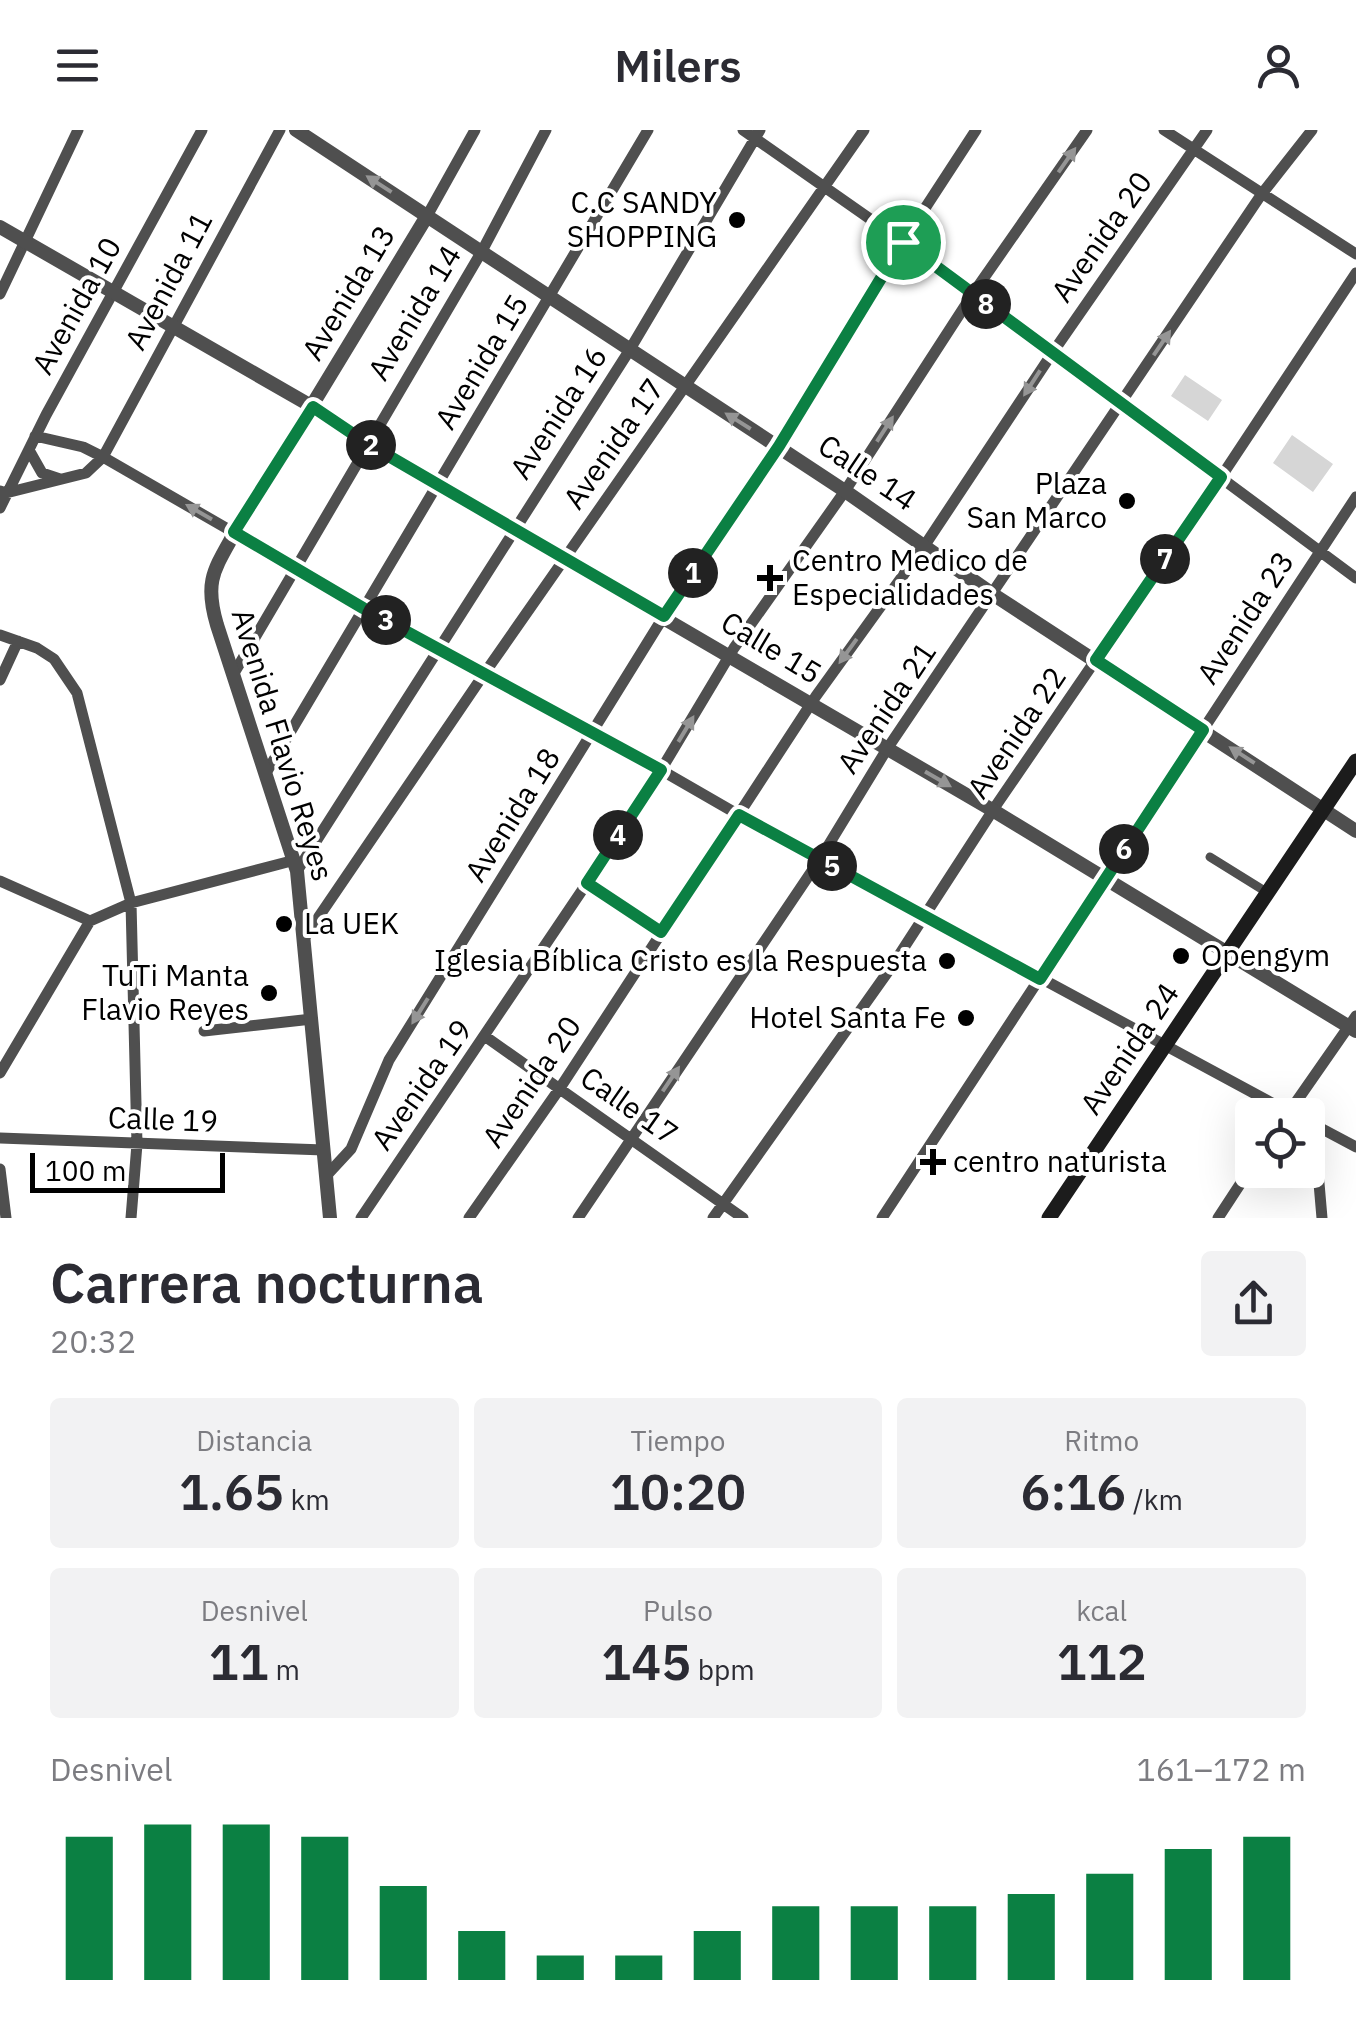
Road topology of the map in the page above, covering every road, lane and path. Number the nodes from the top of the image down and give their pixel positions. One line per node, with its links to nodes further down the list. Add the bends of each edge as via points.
1 (78, 130): 20 (street)
2 (202, 130): 25 (street, Avenida 10)
3 (280, 130): 29 (street, Avenida 11)
4 (296, 130): 18 (street, Calle 14, one-way to 4)
5 (475, 130): 18 (street, Avenida 13)
6 (546, 130): 22 (street, Avenida 14)
7 (648, 130): 28 (street, Avenida 15)
8 (864, 130): 16 (street, Avenida 17)
9 (976, 130): 21 (street, Avenida 18)
10 (1088, 130): 27 (street, Avenida 19, one-way to 10)
11 (1164, 130): 15 (street)
12 (1207, 130): 15 (street, Avenida 20)
13 (1312, 130): 17 (street, Avenida 21)
14 (753, 133): 16 (street); 30 (street, Avenida 16)
15 (1194, 149): 17 (street); 31 (street, Avenida 20)
16 (824, 186): 21 (street); 32 (street, Avenida 17)
17 (1261, 196): 23 (street); 33 (street, Avenida 21, one-way to 17)
18 (428, 216): 22 (street, Calle 14); 34 (street, Avenida 13)
19 (0, 227): 20 (street, Calle 15)
20 (26, 240): 25 (street, Calle 15); 26 (street)
21 (903, 242): 27 (street); 37 (street, Avenida 18)
22 (482, 251): 28 (street, Calle 14); 36 (street, Avenida 14)
23 (1356, 254)
24 (1356, 273): 40 (street, Avenida 22)
25 (114, 292): 29 (street, Calle 15); 35 (street, Avenida 10)
26 (0, 294)
27 (972, 295): 31 (street); 43 (street, Avenida 19, one-way to 27)
28 (550, 296): 30 (street, Calle 14); 42 (street, Avenida 15)
29 (172, 328): 34 (street, Calle 15); 39 (street, Avenida 11)
30 (628, 351): 32 (street, Calle 14); 47 (street, Avenida 16)
31 (1052, 352): 33 (street); 49 (street, Avenida 20, one-way to 49)
32 (684, 388): 37 (street, Calle 14, one-way to 32); 51 (street, Avenida 17)
33 (1122, 404): 40 (street); 54 (street, Avenida 21)
34 (313, 407): 36 (street, Calle 15); 48 (street, Avenida 13)
35 (35, 436): 38 (street, Avenida 10); 39 (street)
36 (368, 444): 42 (street, Calle 15); 52 (street, Avenida 14)
37 (779, 446): 43 (street, Calle 14); 56 (street, Avenida 18)
38 (30, 450): 41 (street, via 42,472); 44 (street, Avenida 10)
39 (103, 457): 41 (street, via 86,473); 48 (street, one-way to 39)
40 (1221, 477): 50 (street); 61 (street, Avenida 22)
41 (62, 480): 44 (street)
42 (439, 485): 47 (street, Calle 15); 55 (street, Avenida 15)
43 (845, 491): 49 (street, Calle 14); 60 (street, Avenida 19)
44 (3, 492): 46 (street, Avenida 10)
45 (1356, 497): 50 (street, Avenida 23)
46 (0, 508)
47 (514, 526): 51 (street, Calle 15); 59 (street, Avenida 16)
48 (234, 532): 52 (street); 63 (street, Avenida Flavio Reyes, via 209,590)
49 (925, 545): 54 (street, Calle 14); 65 (street, Avenida 20, one-way to 65)
50 (1319, 551): 53 (street); 66 (street, Avenida 23)
51 (564, 560): 56 (street, Calle 15); 62 (street, Avenida 17)
52 (296, 568): 55 (street); 63 (street, Avenida 14)
53 (1356, 578)
54 (994, 595): 61 (street, Calle 14); 68 (street, Avenida 21)
55 (363, 608): 59 (street); 71 (street, Avenida 15)
56 (664, 616): 60 (street, Calle 15); 67 (street, Avenida 18)
57 (0, 635): 58 (street)
58 (18, 642): 64 (street); 83 (street, via 54,659 77,692)
59 (437, 648): 62 (street); 78 (street, Avenida 16)
60 (730, 655): 65 (street, Calle 15); 70 (street, Avenida 19, one-way to 60)
61 (1096, 660): 66 (street, Calle 14); 73 (street, Avenida 22)
62 (484, 674): 67 (street); 87 (street, Avenida 17)
63 (234, 676): 71 (street, Avenida Flavio Reyes)
64 (0, 680)
65 (812, 704): 68 (street, Calle 15); 74 (street, Avenida 20)
66 (1203, 730): 72 (street, Calle 14, one-way to 66); 79 (street, Avenida 23)
67 (595, 732): 70 (street); 106 (street, Avenida 18, one-way to 106, via 389,1060 351,1149)
68 (887, 750): 73 (street, Calle 15, one-way to 73); 77 (street, Avenida 21)
69 (1356, 760): 72 (main road, Avenida 24)
70 (661, 770): 74 (street); 81 (street, Avenida 19)
71 (266, 774): 78 (street, Avenida Flavio Reyes)
72 (1323, 809): 75 (street, Calle 14); 82 (main road, Avenida 24)
73 (994, 811): 79 (street, Calle 15); 84 (street, Avenida 22)
74 (739, 815): 77 (street); 86 (street, Avenida 20)
75 (1356, 831)
76 (1210, 857): 82 (street)
77 (820, 859): 84 (street); 101 (street, Avenida 21, one-way to 77)
78 (296, 866): 83 (street); 87 (street, Avenida Flavio Reyes)
79 (1107, 880): 88 (street, Calle 15); 89 (street, Avenida 23)
80 (0, 881): 85 (street)
81 (587, 883): 86 (street); 93 (street, Avenida 19)
82 (1268, 893): 88 (main road, Avenida 24)
83 (132, 903): 85 (street); 102 (street)
84 (925, 918): 89 (street); 109 (street, Avenida 22)
85 (90, 921): 95 (street)
86 (661, 932): 96 (street, Avenida 20)
87 (305, 936): 90 (street, Avenida Flavio Reyes)
88 (1229, 952): 91 (street, Calle 15); 94 (main road, Avenida 24)
89 (1040, 979): 94 (street); 118 (street, Avenida 23)
90 (312, 1019): 92 (street); 104 (street, Avenida Flavio Reyes)
91 (1354, 1024): 98 (street)
92 (204, 1032)
93 (486, 1037): 96 (street, Calle 17); 113 (street, Avenida 19)
94 (1166, 1047): 97 (street); 119 (main road, Avenida 24)
95 (0, 1073)
96 (560, 1088): 101 (street, Calle 17); 114 (street, Avenida 20)
97 (1260, 1098)
98 (1301, 1098)
99 (1325, 1130): 103 (street)
100 (0, 1138): 102 (street, Calle 19)
101 (632, 1138): 109 (street, Calle 17); 115 (street, Avenida 21)
102 (137, 1144): 104 (street, Calle 19); 111 (street)
103 (1356, 1147)
104 (324, 1150): 106 (street, Avenida Flavio Reyes)
105 (0, 1169): 110 (street)
106 (326, 1176): 112 (street, Avenida Flavio Reyes)
107 (1238, 1188): 120 (street)
108 (1319, 1188): 121 (street)
109 (722, 1204): 116 (street, Avenida 22); 117 (street, Calle 17)
110 (6, 1218)
111 (131, 1218)
112 (330, 1218)
113 (360, 1218)
114 (469, 1218)
115 (578, 1218)
116 (713, 1218)
117 (743, 1218)
118 (882, 1218)
119 (1049, 1218)
120 (1218, 1218)
121 (1322, 1218)

